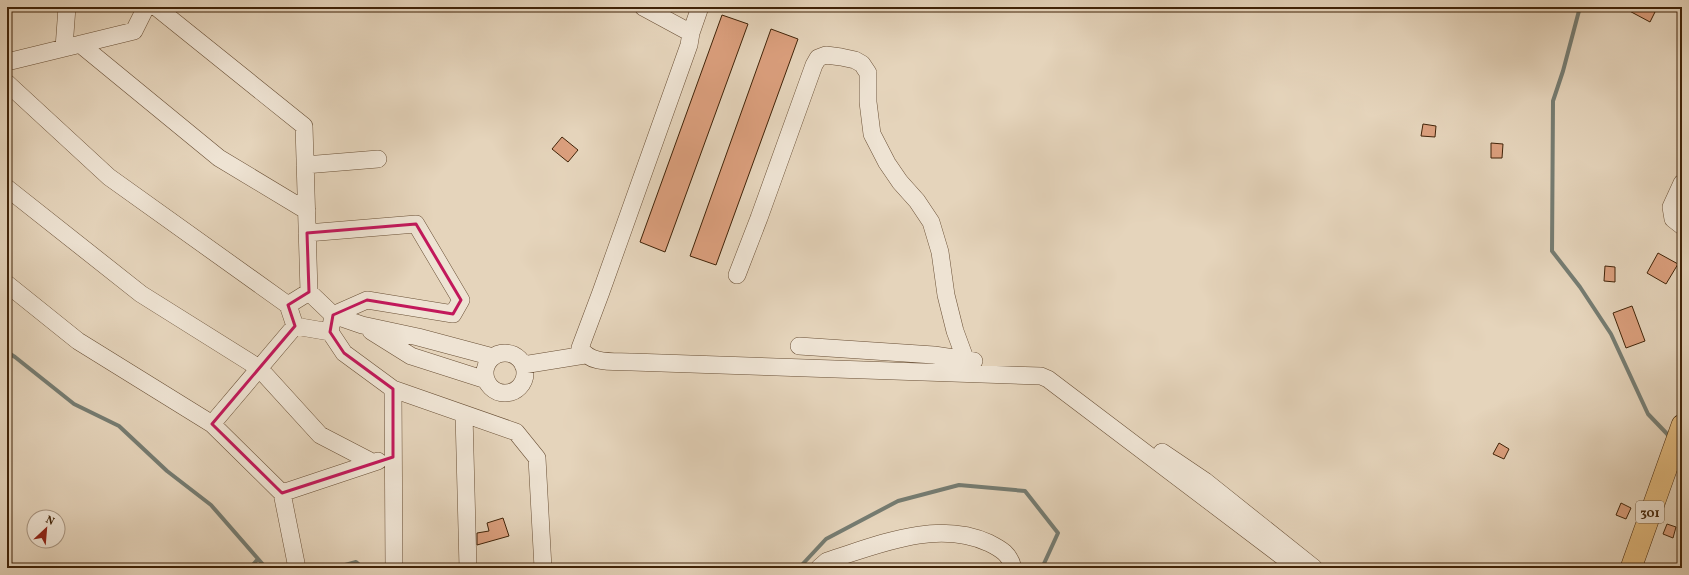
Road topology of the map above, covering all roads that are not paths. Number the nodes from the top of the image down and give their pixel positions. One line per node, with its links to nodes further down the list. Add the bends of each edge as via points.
1 (67, 7): 8 (street)
2 (146, 7): 7 (street, via 134,31)
3 (156, 7): 12 (street, via 304,126)
4 (643, 7): 6 (street)
5 (700, 7): 6 (street)
6 (691, 34): 27 (street, via 580,348)
7 (80, 44): 8 (street); 15 (street, via 219,158)
8 (64, 48): 9 (street)
9 (7, 62)
10 (7, 83): 21 (street, via 109,177)
11 (378, 159): 12 (street)
12 (305, 165): 15 (street)
13 (1682, 183): 16 (street, via 1671,207 1673,219)
14 (7, 188): 31 (street, via 141,294)
15 (306, 211): 17 (street)
16 (1682, 226)
17 (307, 233): 20 (street); 22 (street, via 416,224 461,300 453,314 367,300)
18 (737, 275): 29 (street, via 814,65 818,58 826,55 855,60 862,64 868,73 872,134 886,164 931,222 940,252 954,331)
19 (7, 284): 35 (street, via 78,341)
20 (309, 292): 21 (street); 22 (street)
21 (288, 305): 24 (street)
22 (333, 315): 23 (street); 25 (street)
23 (362, 325): 28 (street); 32 (street, via 411,356)
24 (295, 326): 25 (street); 31 (street)
25 (330, 332): 33 (street, via 344,353)
26 (799, 346): 29 (street, via 934,355)
27 (585, 355): 30 (street); 46 (street, via 594,360 632,362 1042,376)
28 (493, 357): 30 (street, via 501,353 510,354 518,358); 32 (street, via 487,363)
29 (966, 361): 47 (street, via 1037,364 1051,369 1205,482)
30 (523, 365): 32 (street, via 525,374 522,382 512,391 499,392)
31 (259, 368): 35 (street); 38 (street, via 320,435)
32 (486, 380)
33 (393, 389): 34 (street); 37 (street)
34 (464, 414): 43 (street); 44 (street, via 516,432 538,458)
35 (212, 424): 39 (street)
36 (1682, 425): 48 (main road, 301)
37 (393, 457): 38 (street); 42 (street)
38 (372, 462): 39 (street)
39 (282, 493): 41 (street)
40 (824, 566): 45 (street, via 910,536 945,532 982,540 1004,551)
41 (297, 568)
42 (394, 568)
43 (468, 568)
44 (543, 568)
45 (1013, 568)
46 (1301, 568)
47 (1314, 568)
48 (1631, 568)

